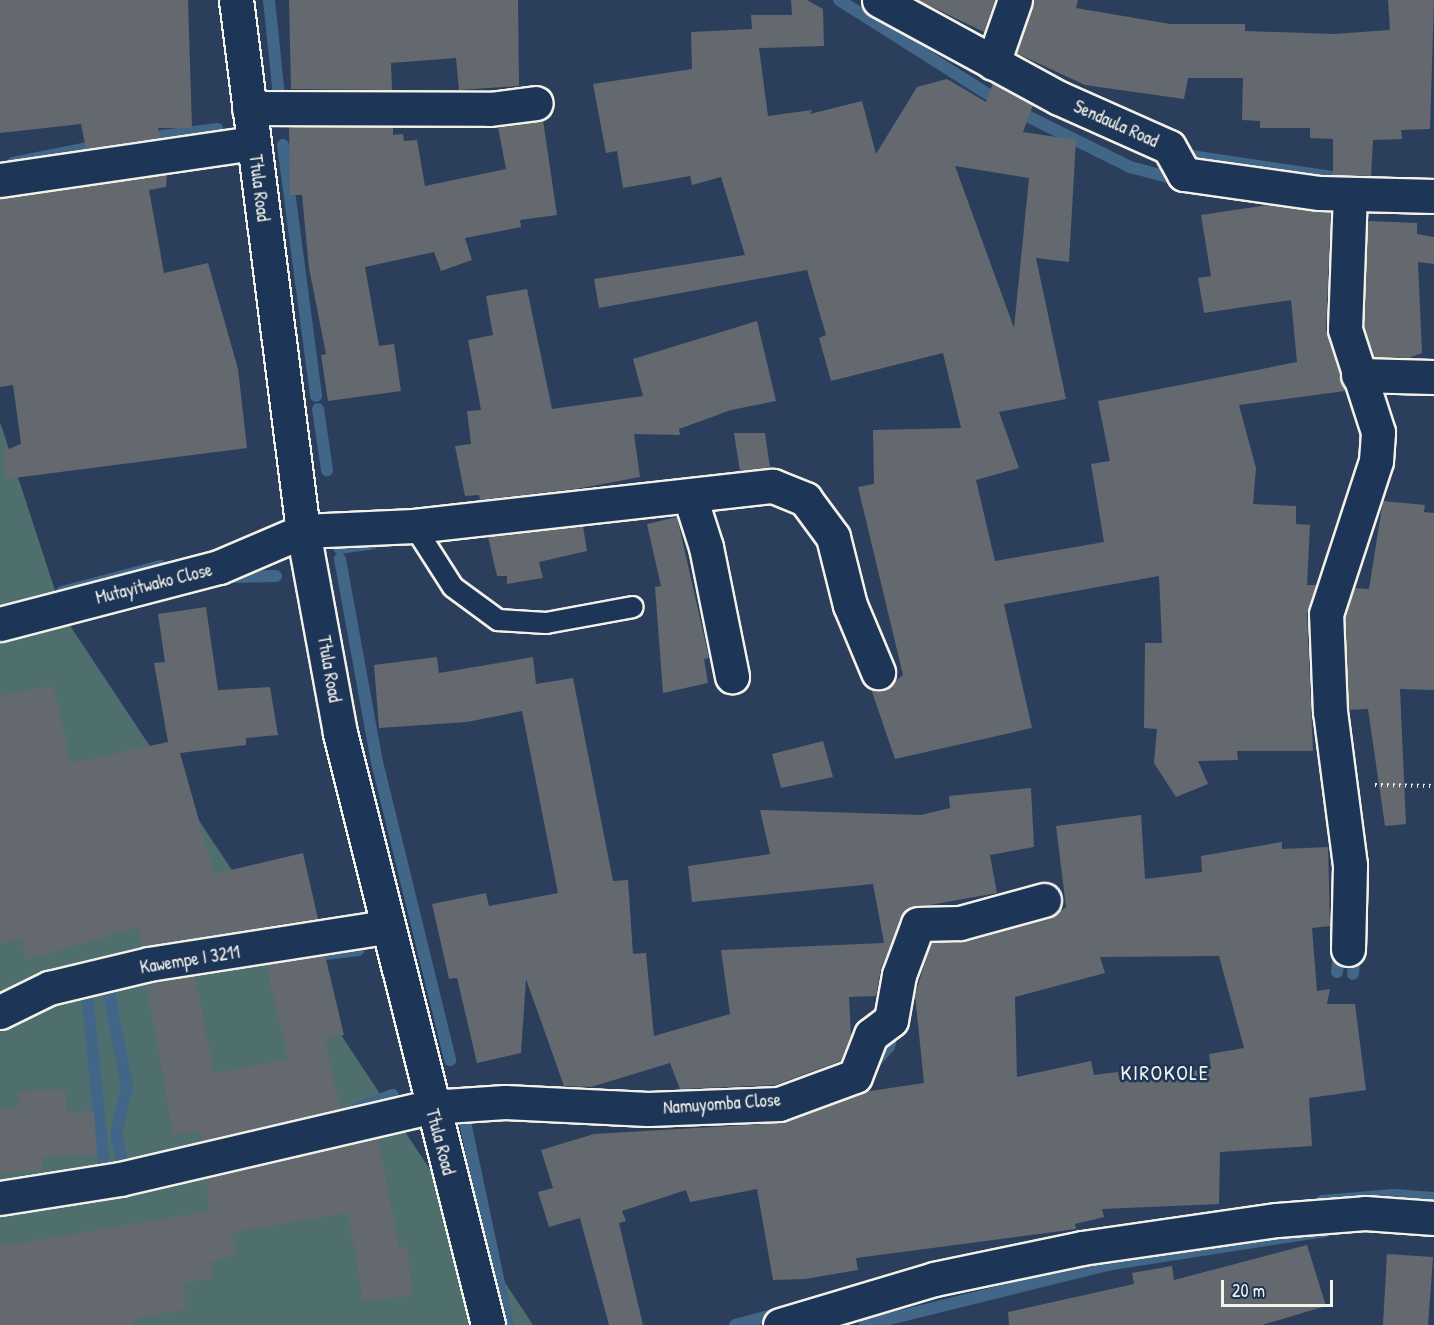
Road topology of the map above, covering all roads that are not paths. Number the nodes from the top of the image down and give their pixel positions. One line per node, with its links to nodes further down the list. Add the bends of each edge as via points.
1 (236, 0): 6 (street, Ttula Road)
2 (879, 0): 4 (street, Sendaula Road)
3 (1015, 0): 4 (street)
4 (993, 63): 9 (street, Sendaula Road, via 1151,143 1169,147 1184,174)
5 (536, 103): 6 (street, via 490,109)
6 (249, 108): 7 (street, Ttula Road)
7 (253, 143): 8 (street); 15 (street, Ttula Road)
8 (0, 180)
9 (1350, 195): 10 (street, Sendaula Road); 11 (street, via 1343,299)
10 (1434, 196)
11 (1358, 375): 12 (street); 22 (street, via 1378,432 1376,461 1326,614 1338,785 1350,865)
12 (1434, 377)
13 (690, 497): 14 (street); 18 (street, via 773,486 805,499 832,537 850,605); 19 (street)
14 (414, 526): 15 (street); 16 (lane, via 453,587 498,621 546,623)
15 (303, 531): 17 (street, Mutayitwako Close, via 219,567); 21 (street, Ttula Road, via 340,733)
16 (633, 607)
17 (0, 624)
18 (878, 672)
19 (732, 676)
20 (1044, 900): 24 (street, Namuyomba Close, via 960,923 918,924 899,975 891,1020 871,1035 855,1076 779,1104 648,1109 505,1102)
21 (385, 927): 23 (street, Kawempe I 3211, via 149,964 49,988); 24 (street, Ttula Road)
22 (1348, 949)
23 (0, 1012)
24 (430, 1107): 25 (street, via 120,1179); 27 (street, Ttula Road)
25 (0, 1198)
26 (1434, 1218): 28 (street, via 1365,1213 1277,1220 1082,1248 934,1279)
27 (488, 1325)
28 (780, 1325)

